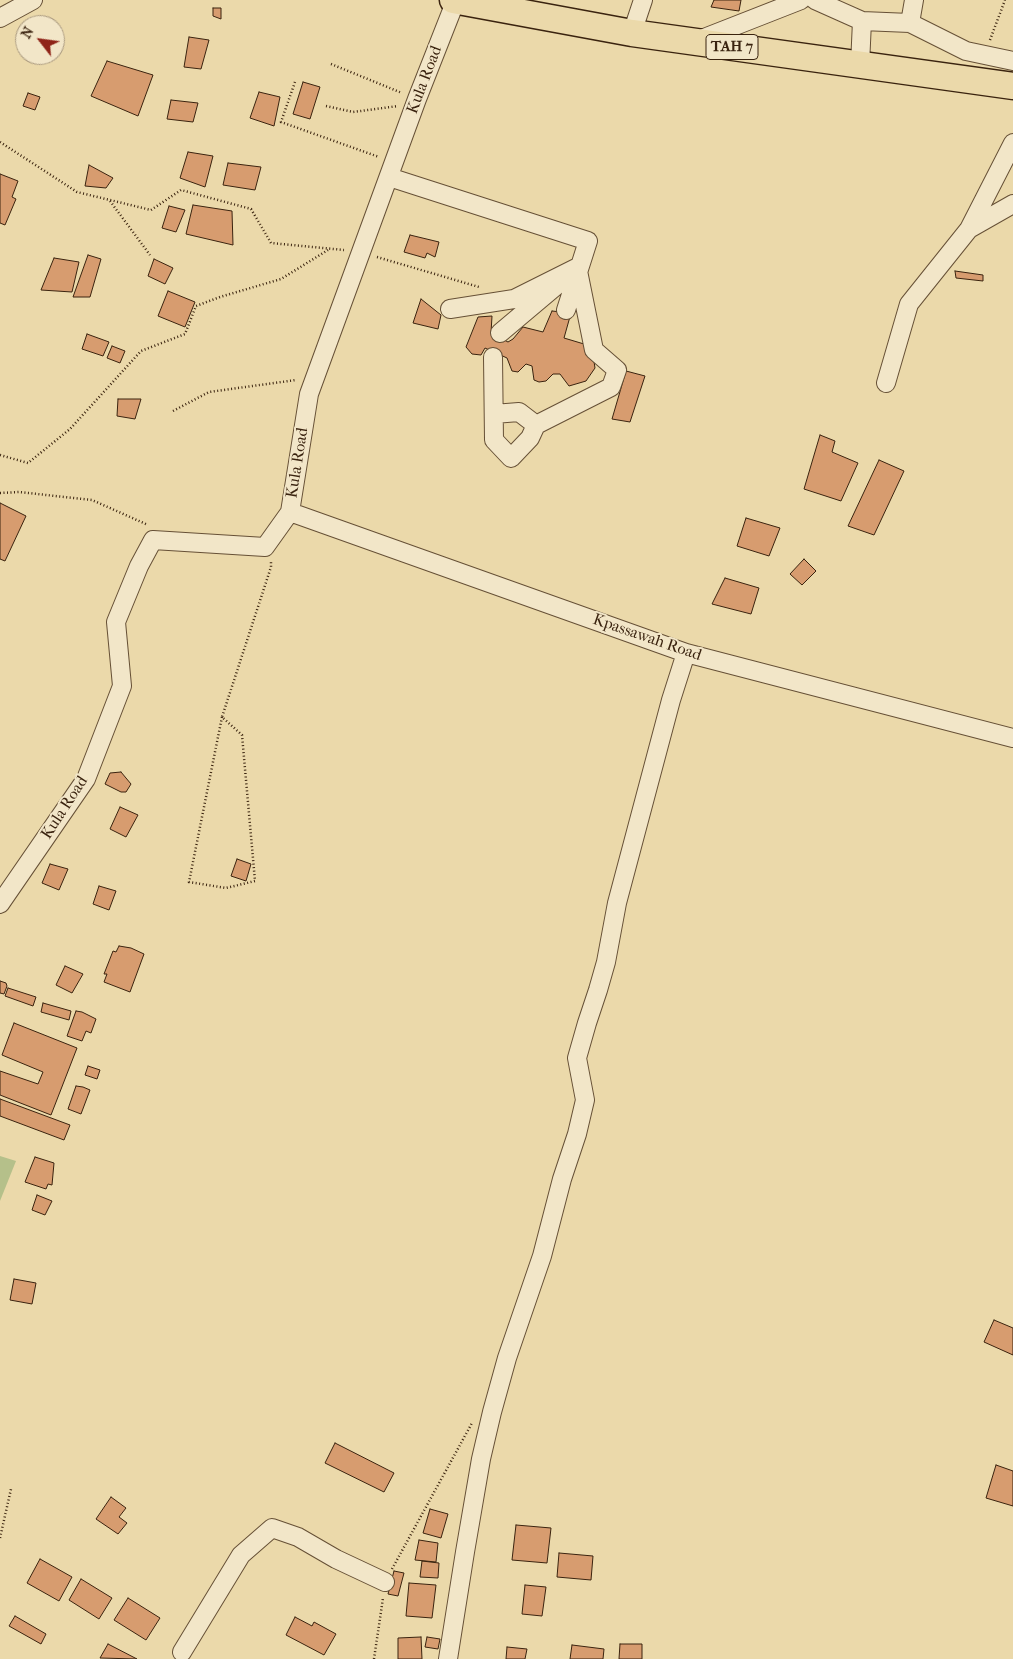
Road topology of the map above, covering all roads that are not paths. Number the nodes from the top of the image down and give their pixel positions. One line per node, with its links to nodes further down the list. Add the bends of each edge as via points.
1 (33, 0): 7 (street)
2 (454, 0): 10 (highway, TAH 7); 18 (street, Kula Road)
3 (642, 0): 10 (street)
4 (801, 0): 11 (street)
5 (815, 0): 8 (street)
6 (914, 0): 9 (street)
7 (0, 18)
8 (862, 21): 9 (street); 14 (street)
9 (910, 24): 12 (street, via 966,51)
10 (632, 33): 11 (highway, TAH 7)
11 (696, 42): 14 (highway, TAH 7)
12 (986, 49): 13 (street); 15 (street)
13 (1013, 61)
14 (860, 65): 15 (highway, TAH 7)
15 (983, 82): 16 (highway, TAH 7)
16 (1013, 86)
17 (1013, 142): 20 (street)
18 (391, 170): 21 (street, via 588,241); 29 (street, Kula Road, via 309,394)
19 (1013, 204): 20 (street)
20 (969, 229): 26 (street, via 909,304)
21 (579, 269): 22 (street, via 514,299); 23 (street); 24 (street); 28 (street, via 594,350 617,370 611,387)
22 (450, 309)
23 (566, 310)
24 (500, 333)
25 (493, 357): 27 (street)
26 (886, 383)
27 (494, 414): 28 (street, via 519,412); 28 (street, via 494,440 511,458 530,438)
28 (536, 426)
29 (290, 512): 30 (street, Kpassawah Road); 32 (street, Kula Road, via 265,547 153,540 116,622 122,686 86,780)
30 (686, 653): 31 (street, Kpassawah Road); 35 (street, via 670,700 620,894 606,962 577,1058 585,1100 577,1134 492,1412 466,1542)
31 (1013, 738)
32 (0, 904)
33 (385, 1582): 34 (street, via 298,1537 272,1528 241,1556)
34 (182, 1652)
35 (448, 1659)

